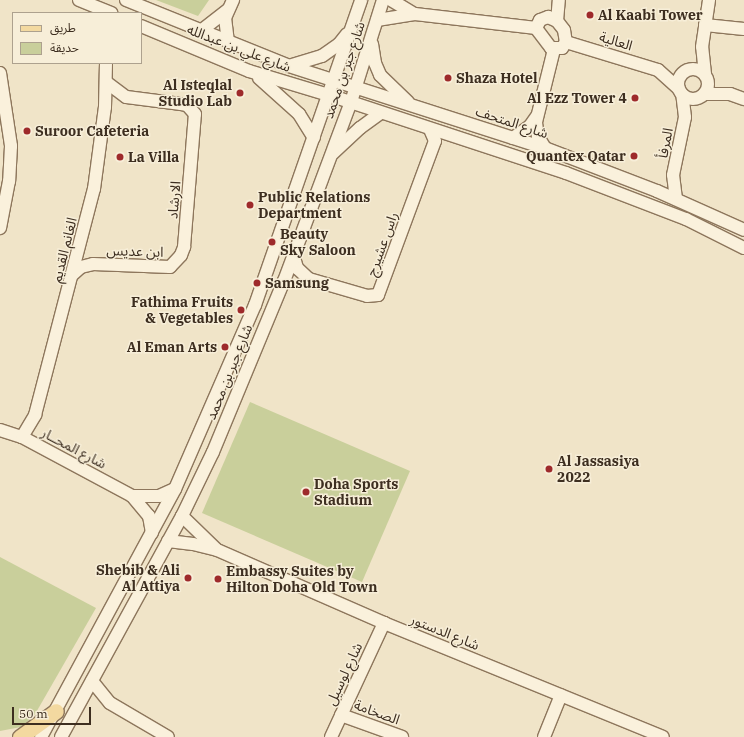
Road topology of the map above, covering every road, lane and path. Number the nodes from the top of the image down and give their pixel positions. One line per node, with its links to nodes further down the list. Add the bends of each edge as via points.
1 (78, 0): 9 (street)
2 (126, 0): 18 (street, شارع علي بن عبدالله)
3 (361, 0): 16 (street, شارع جبر بن محمد)
4 (383, 0): 11 (street, شارع جبر بن محمد)
5 (391, 0): 10 (street)
6 (559, 0): 12 (street)
7 (709, 0): 13 (street)
8 (230, 5): 18 (street); 20 (street, via 225,26)
9 (109, 12)
10 (415, 14): 11 (street); 15 (street)
11 (377, 20): 19 (street, شارع جبر بن محمد)
12 (557, 21): 15 (street, via 544,18); 21 (street, via 564,30)
13 (705, 24): 17 (street); 22 (street)
14 (142, 26): 28 (street, شارع علي بن عبدالله)
15 (536, 28): 23 (street)
16 (351, 29): 25 (street, via 339,44 322,56); 31 (street, شارع جبر بن محمد)
17 (744, 29)
18 (202, 30): 20 (street, شارع علي بن عبدالله)
19 (371, 39): 33 (street, شارع جبر بن محمد); 42 (street, via 380,75)
20 (228, 42): 25 (street, شارع علي بن عبدالله)
21 (566, 42): 23 (street, via 562,48); 27 (street, العالية)
22 (702, 47): 26 (street); 30 (street)
23 (554, 49): 44 (street)
24 (106, 64): 32 (street, الغانم القديم)
25 (289, 66): 31 (street, شارع علي بن عبدالله)
26 (689, 69): 27 (street, العالية); 30 (street); 34 (street, via 679,77)
27 (658, 70): 34 (street, العالية)
28 (249, 71): 36 (street, شارع علي بن عبدالله); 47 (street, via 284,98 299,114)
29 (0, 73): 54 (street, via 11,146 9,181)
30 (706, 76): 35 (street); 37 (street)
31 (334, 79): 33 (street, شارع المتحف); 36 (street, شارع جبر بن محمد)
32 (106, 82): 38 (street); 41 (street, الغانم القديم)
33 (357, 87): 40 (street, شارع جبر بن محمد); 42 (street, شارع المتحف)
34 (680, 91): 37 (street, via 691,99); 45 (street, المرفأ)
35 (730, 94): 37 (street); 39 (street)
36 (329, 95): 40 (street, شارع علي بن عبدالله); 47 (street, شارع جبر بن محمد)
37 (702, 96): 45 (street, المرفأ)
38 (126, 97): 41 (street); 59 (street, الارشاد, via 181,104 195,114 185,242 181,256)
39 (744, 98)
40 (351, 102): 43 (street); 50 (street, شارع جبر بن محمد)
41 (105, 107): 57 (street, الغانم القديم, via 98,170)
42 (414, 107): 48 (street, شارع المتحف)
43 (381, 113): 46 (street); 50 (street)
44 (538, 115): 48 (street, via 530,126); 49 (street, via 537,133)
45 (685, 117): 51 (street, المرفأ)
46 (430, 129): 56 (street, via 566,173 648,203); 58 (street, راس عشيرج, via 435,141 378,295 367,296 309,279 297,268)
47 (314, 138): 64 (street, شارع جبر بن محمد, via 255,305)
48 (513, 138): 49 (street, شارع المتحف)
49 (545, 148): 52 (street, شارع المتحف)
50 (329, 158): 58 (street, شارع جبر بن محمد)
51 (674, 175): 52 (street, المرفأ); 53 (street, المرفأ)
52 (657, 191): 53 (street, شارع المتحف)
53 (676, 199): 55 (street, شارع المتحف)
54 (0, 228)
55 (744, 230)
56 (744, 248)
57 (78, 250): 60 (street, ابن عديس, via 85,260); 61 (street, الغانم القديم)
58 (293, 254): 66 (street, شارع جبر بن محمد, via 213,452)
59 (175, 263): 60 (street, ابن عديس, via 167,268)
60 (93, 264): 61 (street, ابن عديس, via 81,267)
61 (72, 275): 63 (street, الغانم القديم, via 34,415)
62 (0, 430): 63 (street, شارع المحــار)
63 (22, 437): 65 (street, شارع المحــار)
64 (175, 489): 65 (street, شارع المحــار, via 159,496); 67 (street, شارع جبر بن محمد)
65 (132, 496): 67 (street, شارع المحــار, via 149,516)
66 (182, 516): 68 (street, شارع جبر بن محمد); 69 (street, شارع الدستور)
67 (152, 533): 73 (street, شارع جبر بن محمد)
68 (168, 541): 69 (street, شارع الدستور); 71 (street, شارع جبر بن محمد)
69 (217, 550): 70 (street, شارع الدستور)
70 (384, 623): 72 (street, شارع الدستور); 74 (street, شارع لوسيل)
71 (92, 681): 78 (street, شارع جبر بن محمد); 79 (street, via 110,703)
72 (561, 695): 75 (street, شارع الدستور); 82 (street)
73 (56, 711): 76 (main road); 77 (street, شارع جبر بن محمد)
74 (341, 715): 80 (street, شارع لوسيل); 81 (street, الصخامة)
75 (641, 733): 83 (street, شارع الدستور)
76 (20, 737)
77 (41, 737)
78 (61, 737)
79 (168, 737)
80 (331, 737)
81 (402, 737)
82 (544, 737)
83 (662, 737)

